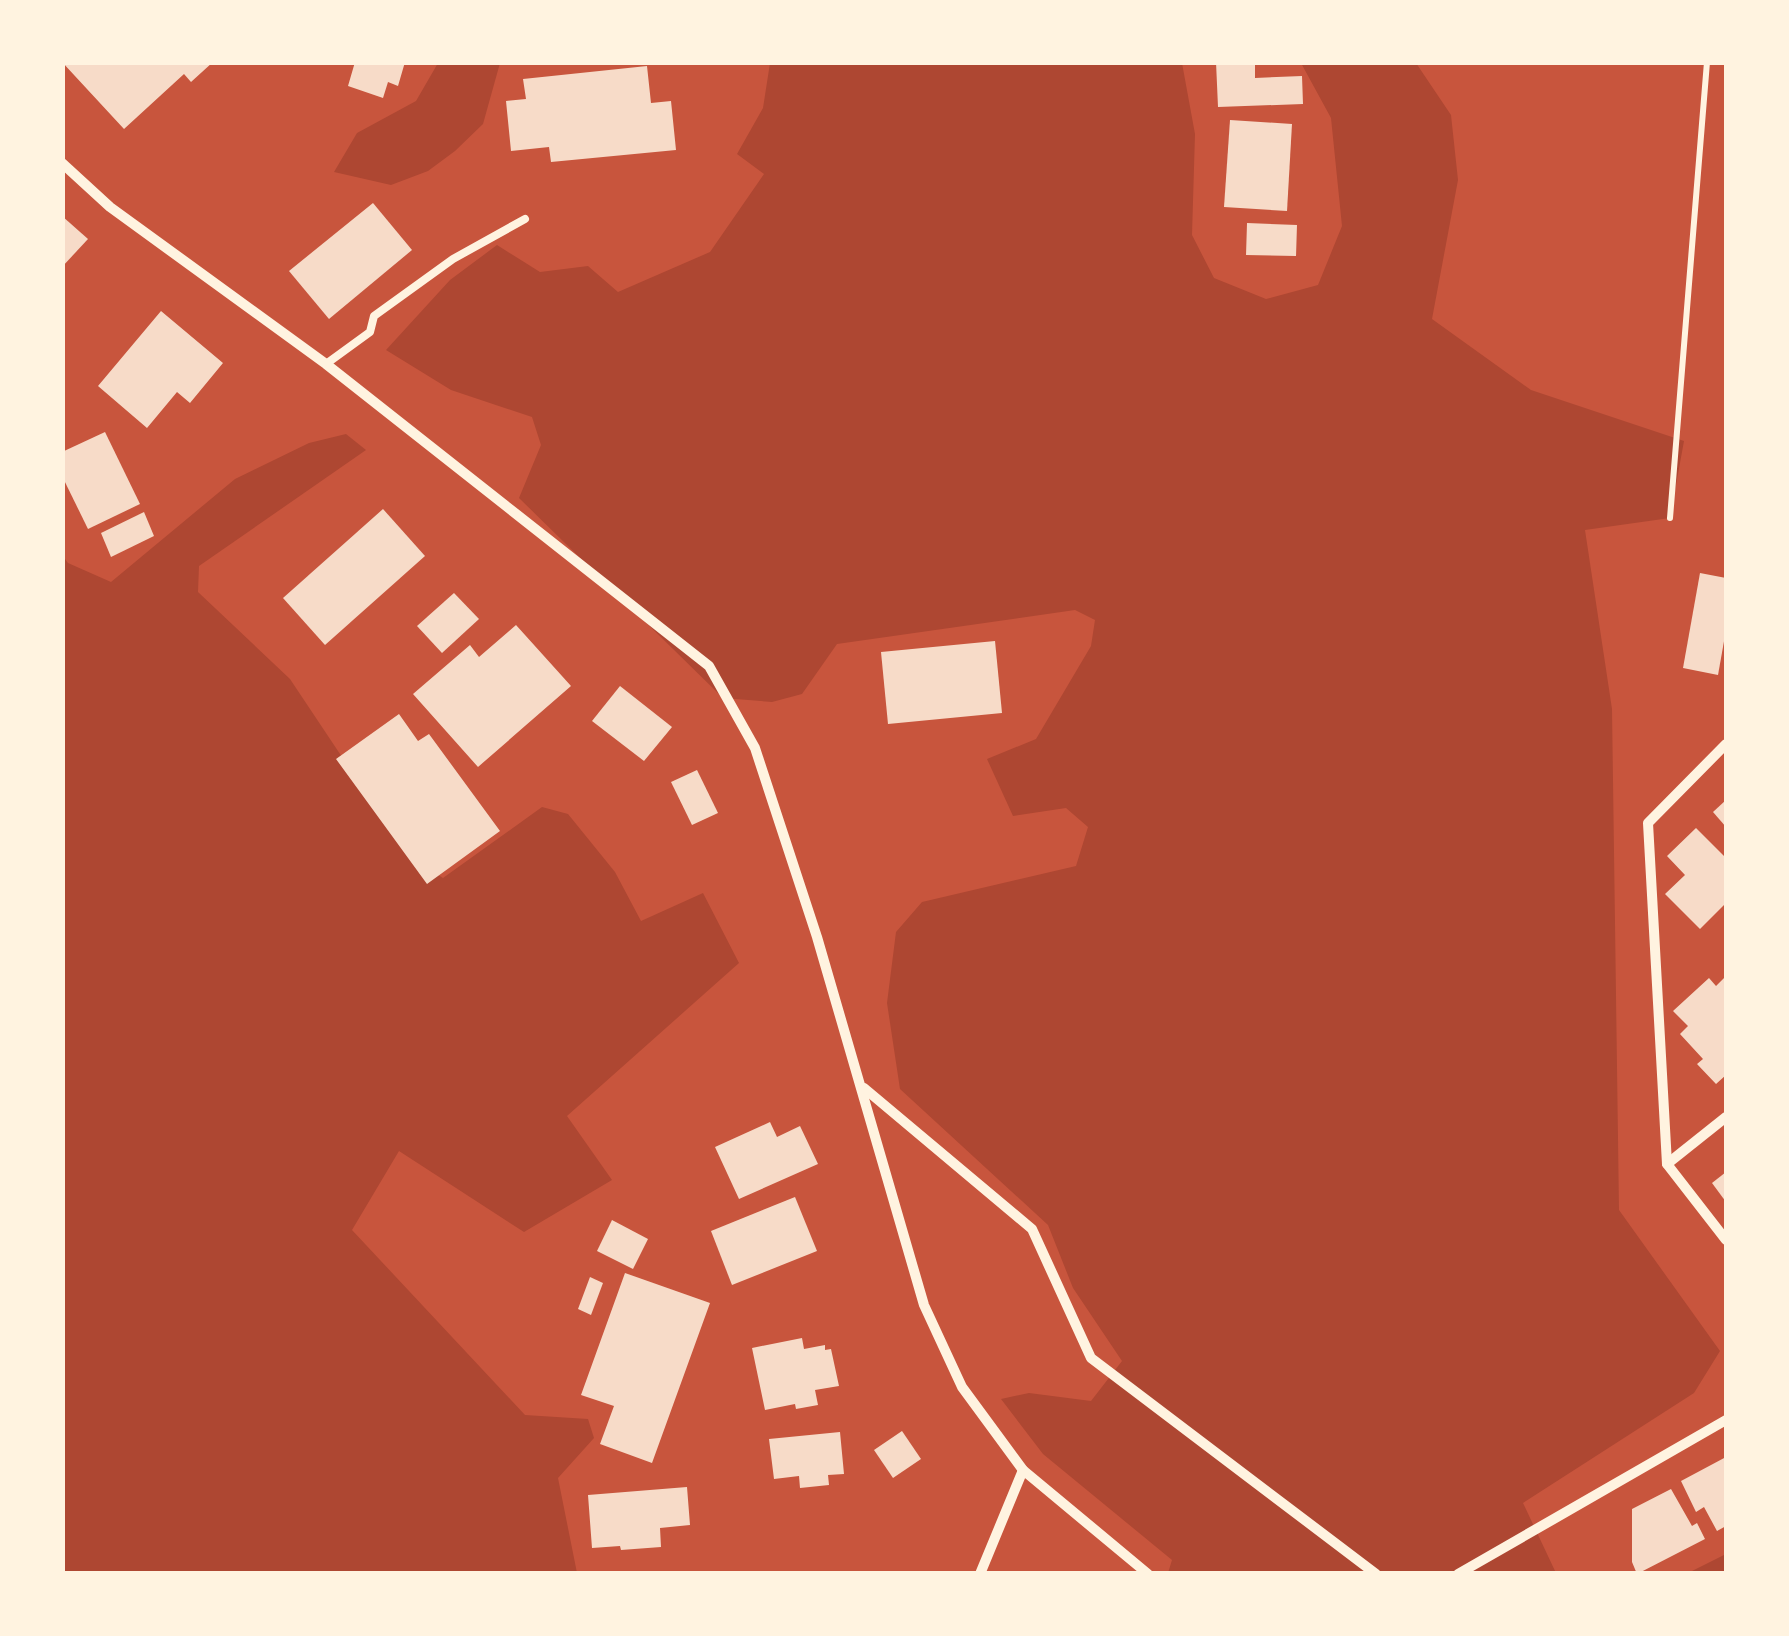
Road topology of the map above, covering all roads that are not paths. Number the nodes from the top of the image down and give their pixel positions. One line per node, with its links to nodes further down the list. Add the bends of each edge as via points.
1 (62, 163): 3 (street, via 110,207)
2 (525, 219): 3 (lane, via 452,258 374,316 370,332)
3 (326, 364): 5 (street, via 709,666 755,748)
4 (1726, 744): 7 (street, via 1648,823)
5 (862, 1086): 10 (street, via 924,1305 962,1387); 13 (street, via 1032,1229 1091,1358)
6 (1726, 1117): 7 (street)
7 (1667, 1164): 8 (street)
8 (1726, 1240)
9 (1726, 1420): 14 (street)
10 (1023, 1470): 11 (street); 12 (street)
11 (980, 1574)
12 (1148, 1574)
13 (1376, 1574)
14 (1458, 1574)

